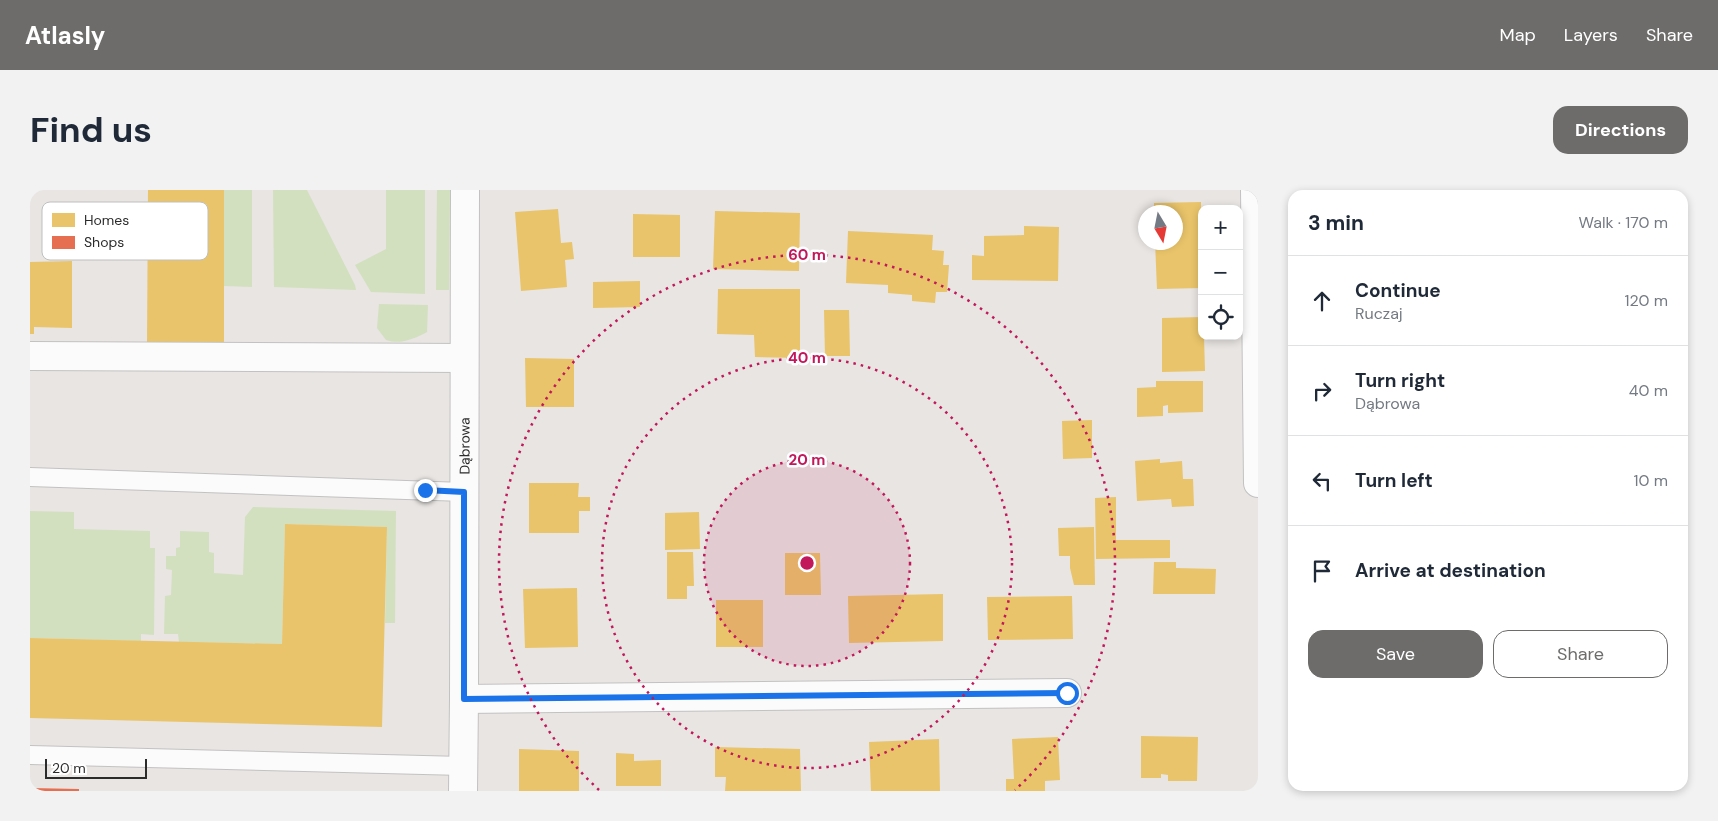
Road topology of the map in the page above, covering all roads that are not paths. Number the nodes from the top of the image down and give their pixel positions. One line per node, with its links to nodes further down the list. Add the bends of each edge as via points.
1 (464, 190): 4 (street, Dąbrowa)
2 (1255, 190): 6 (street)
3 (30, 356): 4 (street)
4 (464, 358): 7 (street, Dąbrowa)
5 (30, 477): 7 (lane)
6 (1258, 482)
7 (464, 492): 9 (street, Dąbrowa)
8 (1067, 693): 9 (street)
9 (464, 699): 11 (street, Dąbrowa)
10 (30, 754): 11 (lane)
11 (463, 779)

